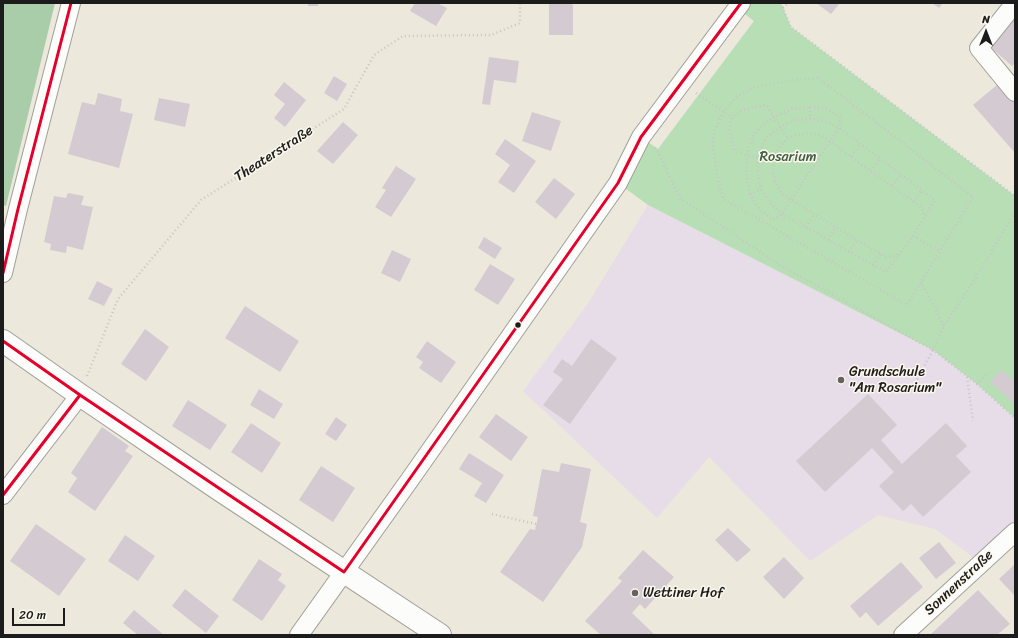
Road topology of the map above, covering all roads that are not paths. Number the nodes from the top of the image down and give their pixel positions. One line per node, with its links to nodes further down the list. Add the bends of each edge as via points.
1 (71, 3): 5 (street)
2 (741, 3): 10 (street, via 641,137 618,183)
3 (1015, 3): 4 (street, via 979,48)
4 (1015, 92)
5 (3, 273)
6 (3, 341): 7 (street)
7 (80, 395): 8 (street); 10 (street)
8 (3, 495)
9 (1015, 532): 13 (street, Sonnenstraße)
10 (344, 572): 11 (street); 12 (street)
11 (299, 635)
12 (440, 635)
13 (903, 635)

